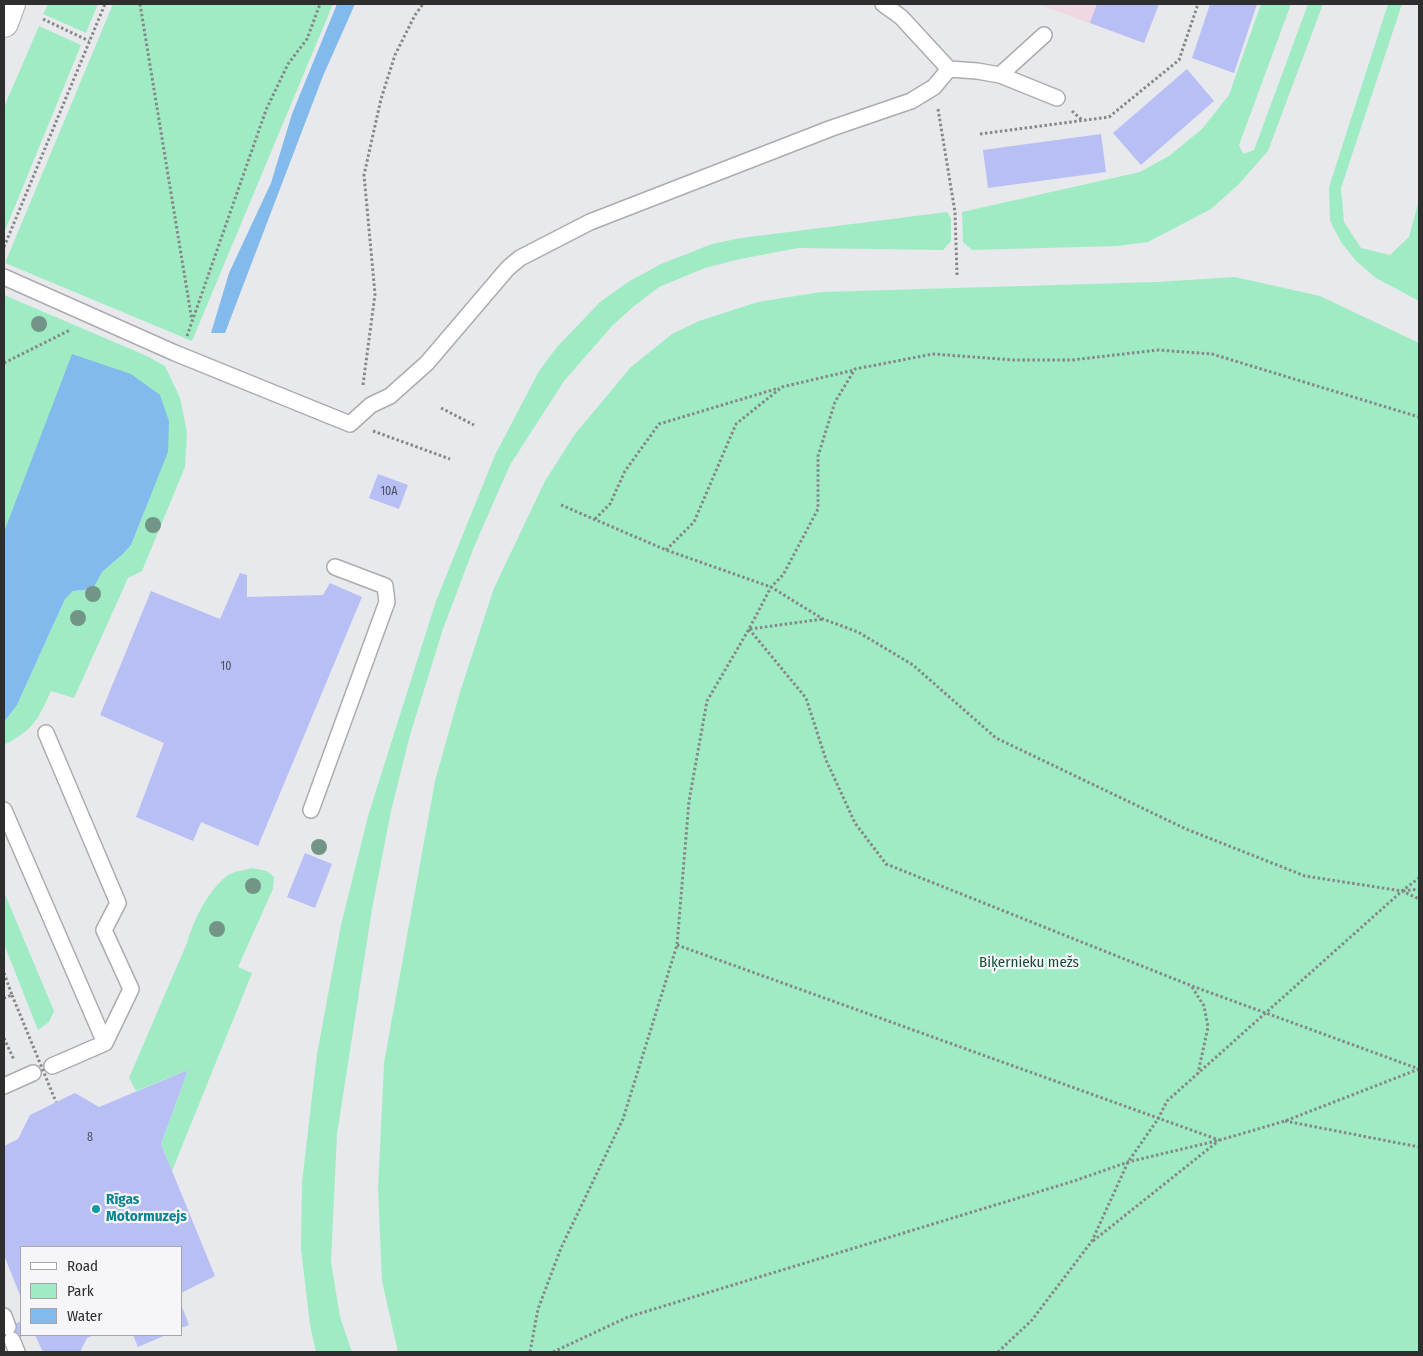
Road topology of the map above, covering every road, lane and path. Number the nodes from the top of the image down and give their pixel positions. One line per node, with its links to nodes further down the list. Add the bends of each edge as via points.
1 (12, 4): 9 (street)
2 (105, 4): 11 (path)
3 (140, 4): 21 (path)
4 (320, 4): 21 (path, via 307,39 288,64 266,110)
5 (423, 4): 27 (path, via 414,15 395,55 364,175 375,294)
6 (883, 4): 12 (lane, via 901,17)
7 (1198, 4): 16 (path, via 1179,60 1109,117)
8 (43, 19): 11 (path)
9 (4, 23)
10 (1044, 35): 13 (lane)
11 (90, 41): 17 (path)
12 (949, 69): 13 (lane); 14 (lane)
13 (1000, 76): 15 (lane)
14 (934, 87): 18 (path, via 955,212); 27 (lane, via 911,101 832,128 590,222 520,258 427,363 390,396)
15 (1056, 98)
16 (980, 134)
17 (4, 247)
18 (957, 274)
19 (4, 277): 20 (lane)
20 (96, 318): 22 (path); 23 (lane)
21 (192, 322): 23 (path, via 186,338)
22 (4, 363)
23 (201, 364): 29 (lane)
24 (855, 370): 25 (path); 28 (path, via 933,354 1014,360 1072,360 1158,350 1212,354); 36 (path, via 835,402 818,456 818,509 783,575)
25 (782, 387): 33 (path, via 658,424 625,471 610,504); 34 (path, via 736,424 694,522)
26 (441, 408): 30 (path)
27 (362, 412): 29 (lane)
28 (1419, 417)
29 (350, 424): 31 (path)
30 (474, 425)
31 (450, 459)
32 (561, 505): 33 (path)
33 (595, 520): 34 (path)
34 (666, 550): 36 (path)
35 (334, 567): 41 (lane, via 385,586 386,602)
36 (771, 587): 37 (path); 38 (path)
37 (824, 619): 38 (path); 44 (path, via 858,632 913,665 996,738 1186,829 1305,876)
38 (749, 629): 46 (path, via 706,701 689,801); 48 (path, via 806,698 826,760 855,823 886,864)
39 (46, 733): 52 (lane, via 118,903 104,930 131,989)
40 (4, 810): 52 (lane)
41 (311, 810)
42 (1419, 878): 44 (path)
43 (1419, 889): 44 (path)
44 (1402, 891): 45 (path); 51 (path)
45 (1419, 899)
46 (677, 945): 58 (path); 64 (path, via 623,1119 561,1248 538,1309)
47 (4, 973): 49 (path)
48 (1192, 986): 51 (path); 55 (path, via 1204,1006 1208,1027)
49 (12, 995): 50 (path); 57 (path, bridge)
50 (4, 998)
51 (1266, 1013): 55 (path); 59 (path, via 1419,1069)
52 (105, 1043): 53 (lane)
53 (52, 1066)
54 (33, 1073): 56 (lane)
55 (1197, 1074): 58 (path, via 1167,1101)
56 (4, 1086)
57 (56, 1102)
58 (1158, 1119): 60 (path); 62 (path)
59 (1285, 1120): 60 (path); 61 (path)
60 (1220, 1140): 62 (path); 63 (path)
61 (1419, 1147)
62 (1128, 1162): 63 (path); 65 (path, via 1074,1182 628,1317)
63 (1092, 1242): 66 (path, via 1032,1320)
64 (530, 1352)
65 (553, 1352)
66 (998, 1352)

